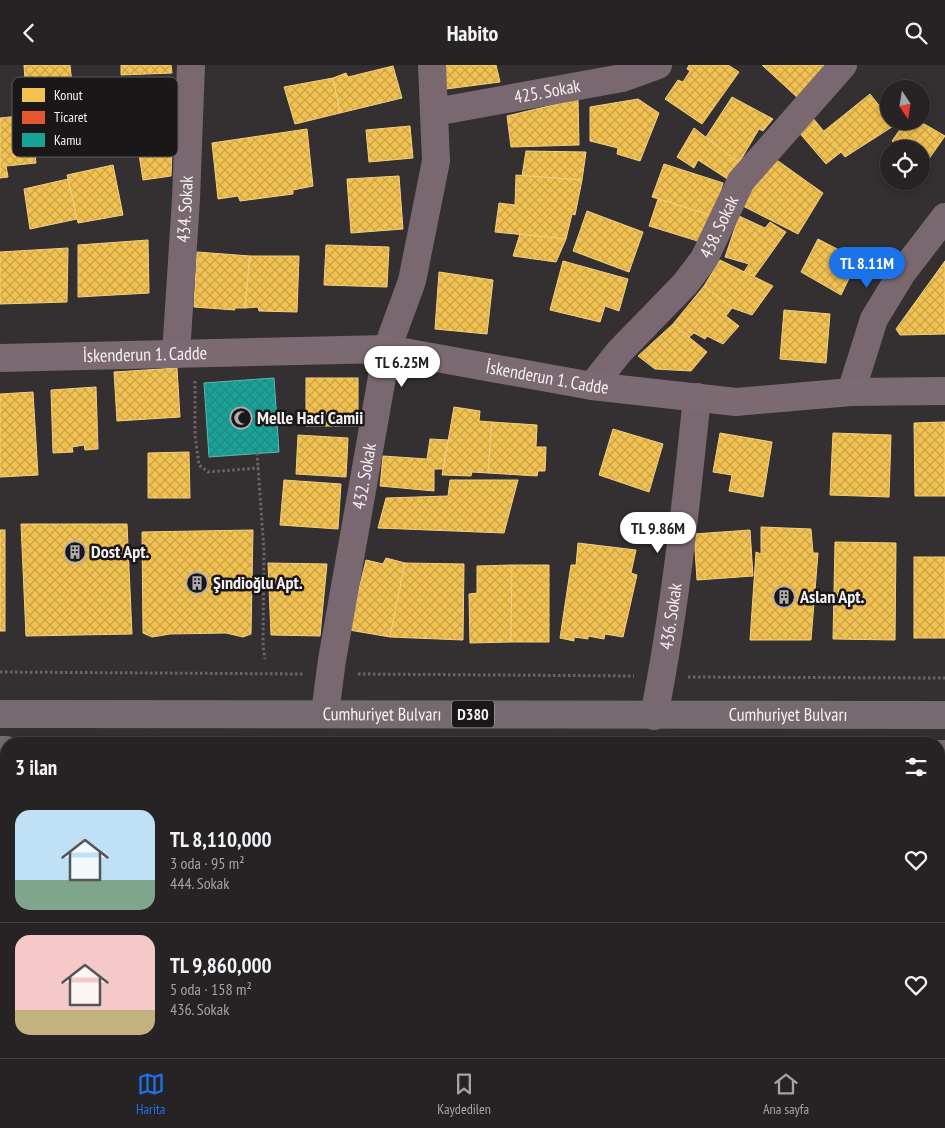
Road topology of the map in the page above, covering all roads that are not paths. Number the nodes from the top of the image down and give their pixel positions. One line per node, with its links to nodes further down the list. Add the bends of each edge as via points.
1 (191, 65): 8 (street, 434. Sokak, via 186,199)
2 (432, 65): 5 (street, 432. Sokak)
3 (658, 65): 5 (street, 425. Sokak, via 622,78)
4 (843, 65): 10 (street, 438. Sokak, via 741,181 704,259 685,284 618,352)
5 (435, 112): 7 (street, 432. Sokak, via 436,161 412,281)
6 (945, 217): 12 (street, via 902,273 874,319)
7 (387, 349): 8 (street, İskenderun 1. Cadde); 10 (street, İskenderun 1. Cadde); 14 (street, 432. Sokak)
8 (186, 354): 9 (street, İskenderun 1. Cadde)
9 (0, 358)
10 (592, 386): 13 (street, İskenderun 1. Cadde)
11 (945, 391): 12 (street, İskenderun 1. Cadde)
12 (851, 392): 13 (street, İskenderun 1. Cadde, via 736,402)
13 (697, 397): 17 (street, 436. Sokak, via 686,507)
14 (325, 713): 15 (main road, Cumhuriyet Bulvarı / D380); 17 (main road, Cumhuriyet Bulvarı / D380)
15 (0, 714)
16 (945, 715): 17 (main road, Cumhuriyet Bulvarı / D380)
17 (654, 716)

